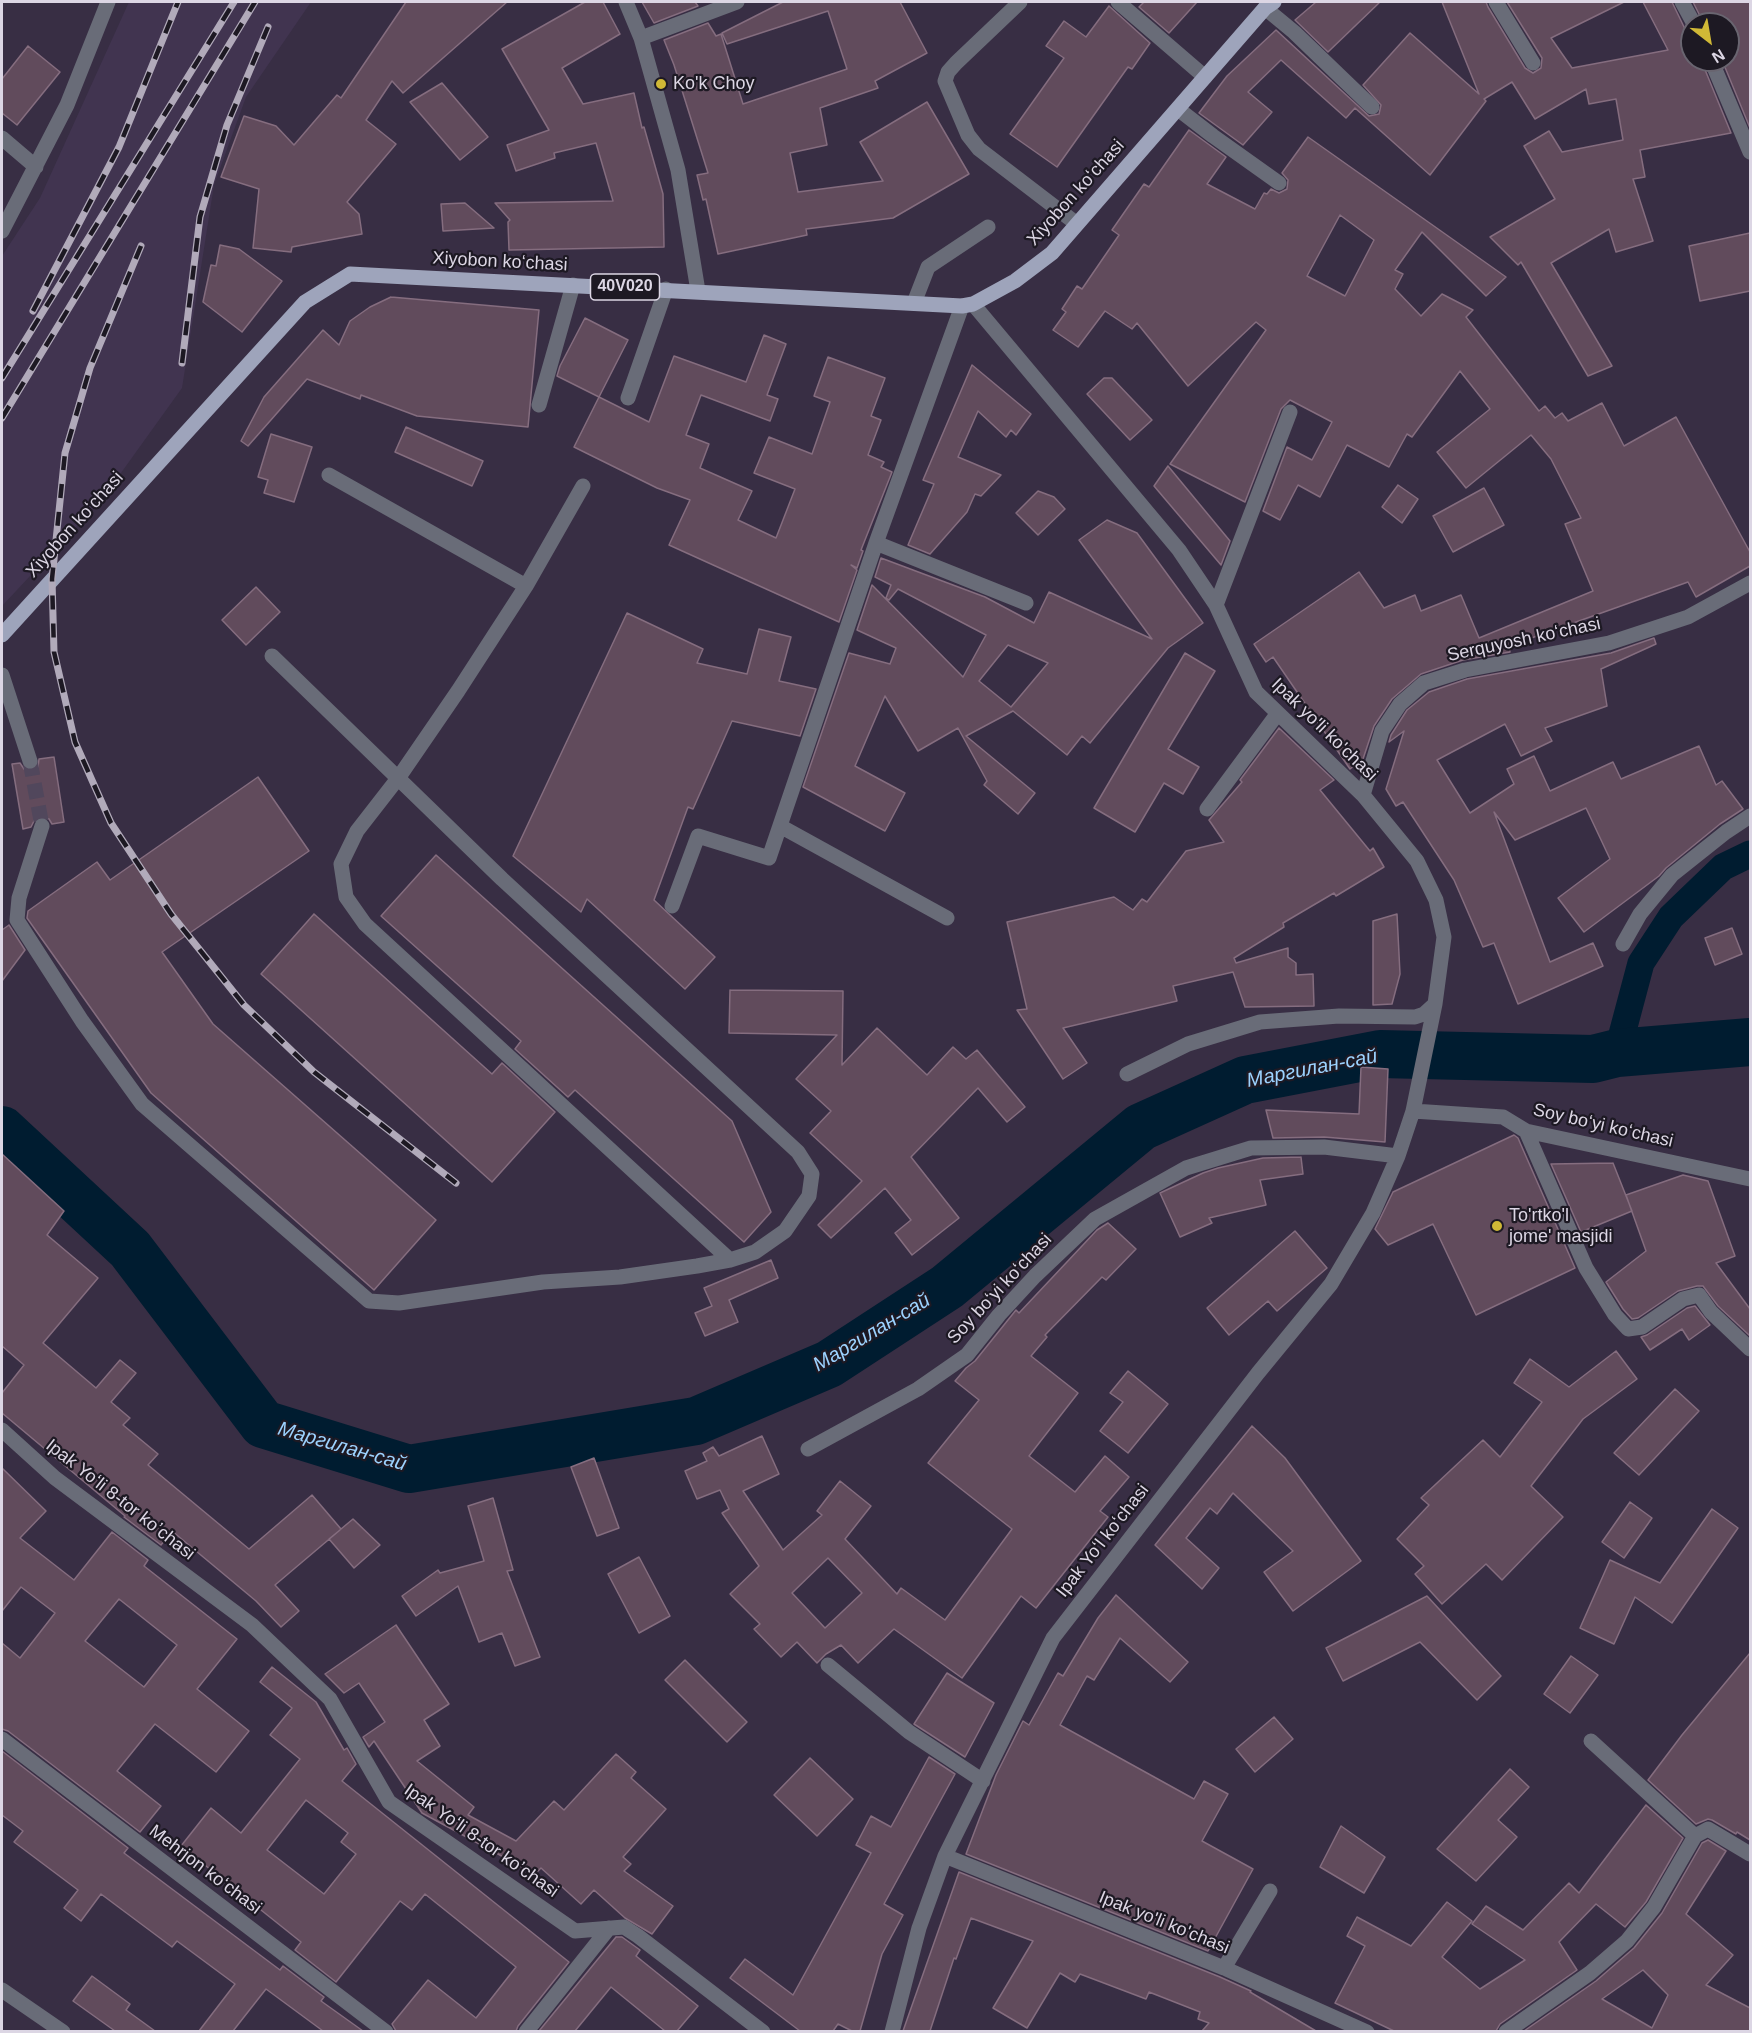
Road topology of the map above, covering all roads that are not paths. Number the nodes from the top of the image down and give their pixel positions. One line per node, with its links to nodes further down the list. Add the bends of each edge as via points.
1 (108, 2): 16 (street, via 67,105)
2 (626, 2): 8 (street)
3 (737, 2): 8 (street)
4 (1020, 2): 18 (street, via 956,63 945,81 979,149)
5 (1118, 2): 11 (street)
6 (1496, 2): 9 (street)
7 (1269, 5): 11 (main road, Xiyobon koʻchasi); 12 (street)
8 (641, 39): 23 (street, via 678,170)
9 (1533, 63)
10 (1717, 72): 15 (street)
11 (1205, 77): 13 (main road, Xiyobon koʻchasi)
12 (1372, 107)
13 (1178, 109): 17 (street); 18 (main road, Xiyobon koʻchasi)
14 (4, 146): 16 (street)
15 (1750, 152)
16 (36, 167): 20 (street)
17 (1279, 183)
18 (1077, 224): 25 (main road, Xiyobon koʻchasi, via 1052,253 1015,281)
19 (988, 227): 24 (street, via 928,267)
20 (2, 231)
21 (573, 285): 22 (main road, Xiyobon koʻchasi / 40V020); 27 (street); 36 (main road, Xiyobon koʻchasi / 40V020, via 351,274 304,302)
22 (666, 289): 23 (main road, Xiyobon koʻchasi / 40V020); 26 (street)
23 (698, 291): 24 (main road, Xiyobon koʻchasi / 40V020)
24 (914, 303): 25 (main road, Xiyobon koʻchasi / 40V020)
25 (967, 305): 31 (street); 35 (street, Ipak yo'li ko'chasi, via 1179,550)
26 (628, 398)
27 (539, 405)
28 (1290, 412): 35 (street)
29 (328, 475): 33 (street)
30 (583, 486): 33 (street)
31 (876, 543): 34 (street); 46 (street)
32 (1750, 584): 42 (street, Serquyosh koʻchasi, via 1688,617 1610,643 1465,670 1424,683 1400,704 1382,731)
33 (526, 586): 41 (street)
34 (1026, 603)
35 (1216, 605): 39 (street, Ipak yo'li ko'chasi, via 1256,692)
36 (2, 635)
37 (272, 656): 41 (street)
38 (2, 675): 40 (street)
39 (1278, 713): 42 (street, Ipak yo'li ko'chasi); 43 (street)
40 (30, 761)
41 (399, 777): 57 (street, via 357,831 341,864 346,897 365,924); 57 (street, via 502,879 798,1152 812,1174 809,1196 785,1230 755,1252)
42 (1364, 795): 50 (street, Ipak yo'li ko'chasi, via 1417,861 1436,900 1444,937)
43 (1207, 809)
44 (1750, 816): 49 (street, via 1672,875 1640,914)
45 (42, 826): 57 (street, via 19,898 18,920 82,1021 142,1104 369,1301 399,1303)
46 (780, 826): 47 (street, via 769,858 698,836); 48 (street)
47 (672, 906)
48 (947, 918)
49 (1623, 944)
50 (1435, 1004): 51 (street, via 1415,1017 1340,1016 1260,1022 1188,1044); 52 (street, Ipak yo'li ko'chasi)
51 (1127, 1074)
52 (1420, 1075): 53 (street, Ipak Yoʻl koʻchasi)
53 (1413, 1111): 54 (street, Soy boʻyi koʻchasi, via 1503,1117); 55 (street, Ipak Yoʻl koʻchasi)
54 (1526, 1131): 56 (street, Soy boʻyi koʻchasi); 58 (street, via 1586,1268 1628,1329 1642,1327 1683,1299 1699,1295)
55 (1398, 1156): 60 (street, Soy boʻyi koʻchasi, via 1324,1148 1251,1148 1186,1168 1095,1219 1035,1275 967,1355 918,1389); 64 (street, Ipak Yoʻl koʻchasi, via 1373,1213 1331,1284 1053,1638)
56 (1750, 1179)
57 (730, 1260)
58 (1750, 1349)
59 (2, 1430): 69 (street, Ipak Yoʻli 8-tor koʼchasi, via 55,1478 252,1624 330,1698 389,1802 574,1931)
60 (808, 1449)
61 (828, 1665): 64 (street, via 909,1732)
62 (2, 1739): 74 (street, Mehrjon koʻchasi)
63 (1591, 1741): 65 (street)
64 (983, 1781): 67 (street, Ipak Yoʻl koʻchasi)
65 (1695, 1836): 66 (street, via 1708,1829); 78 (street, via 1654,1907 1627,1941 1590,1973)
66 (1750, 1854)
67 (945, 1856): 70 (street, Ipak yo'li ko'chasi); 77 (street, Ipak Yoʻl koʻchasi, via 919,1928)
68 (1270, 1891): 70 (street)
69 (609, 1928): 75 (street); 76 (street, Ipak Yoʻli 8-tor koʼchasi, via 624,1927 638,1936)
70 (1224, 1968): 72 (street, Ipak yo'li ko'chasi)
71 (2, 1990): 73 (street)
72 (1356, 2029)
73 (63, 2031)
74 (386, 2031)
75 (526, 2031)
76 (764, 2031)
77 (891, 2031)
78 (1506, 2031)

